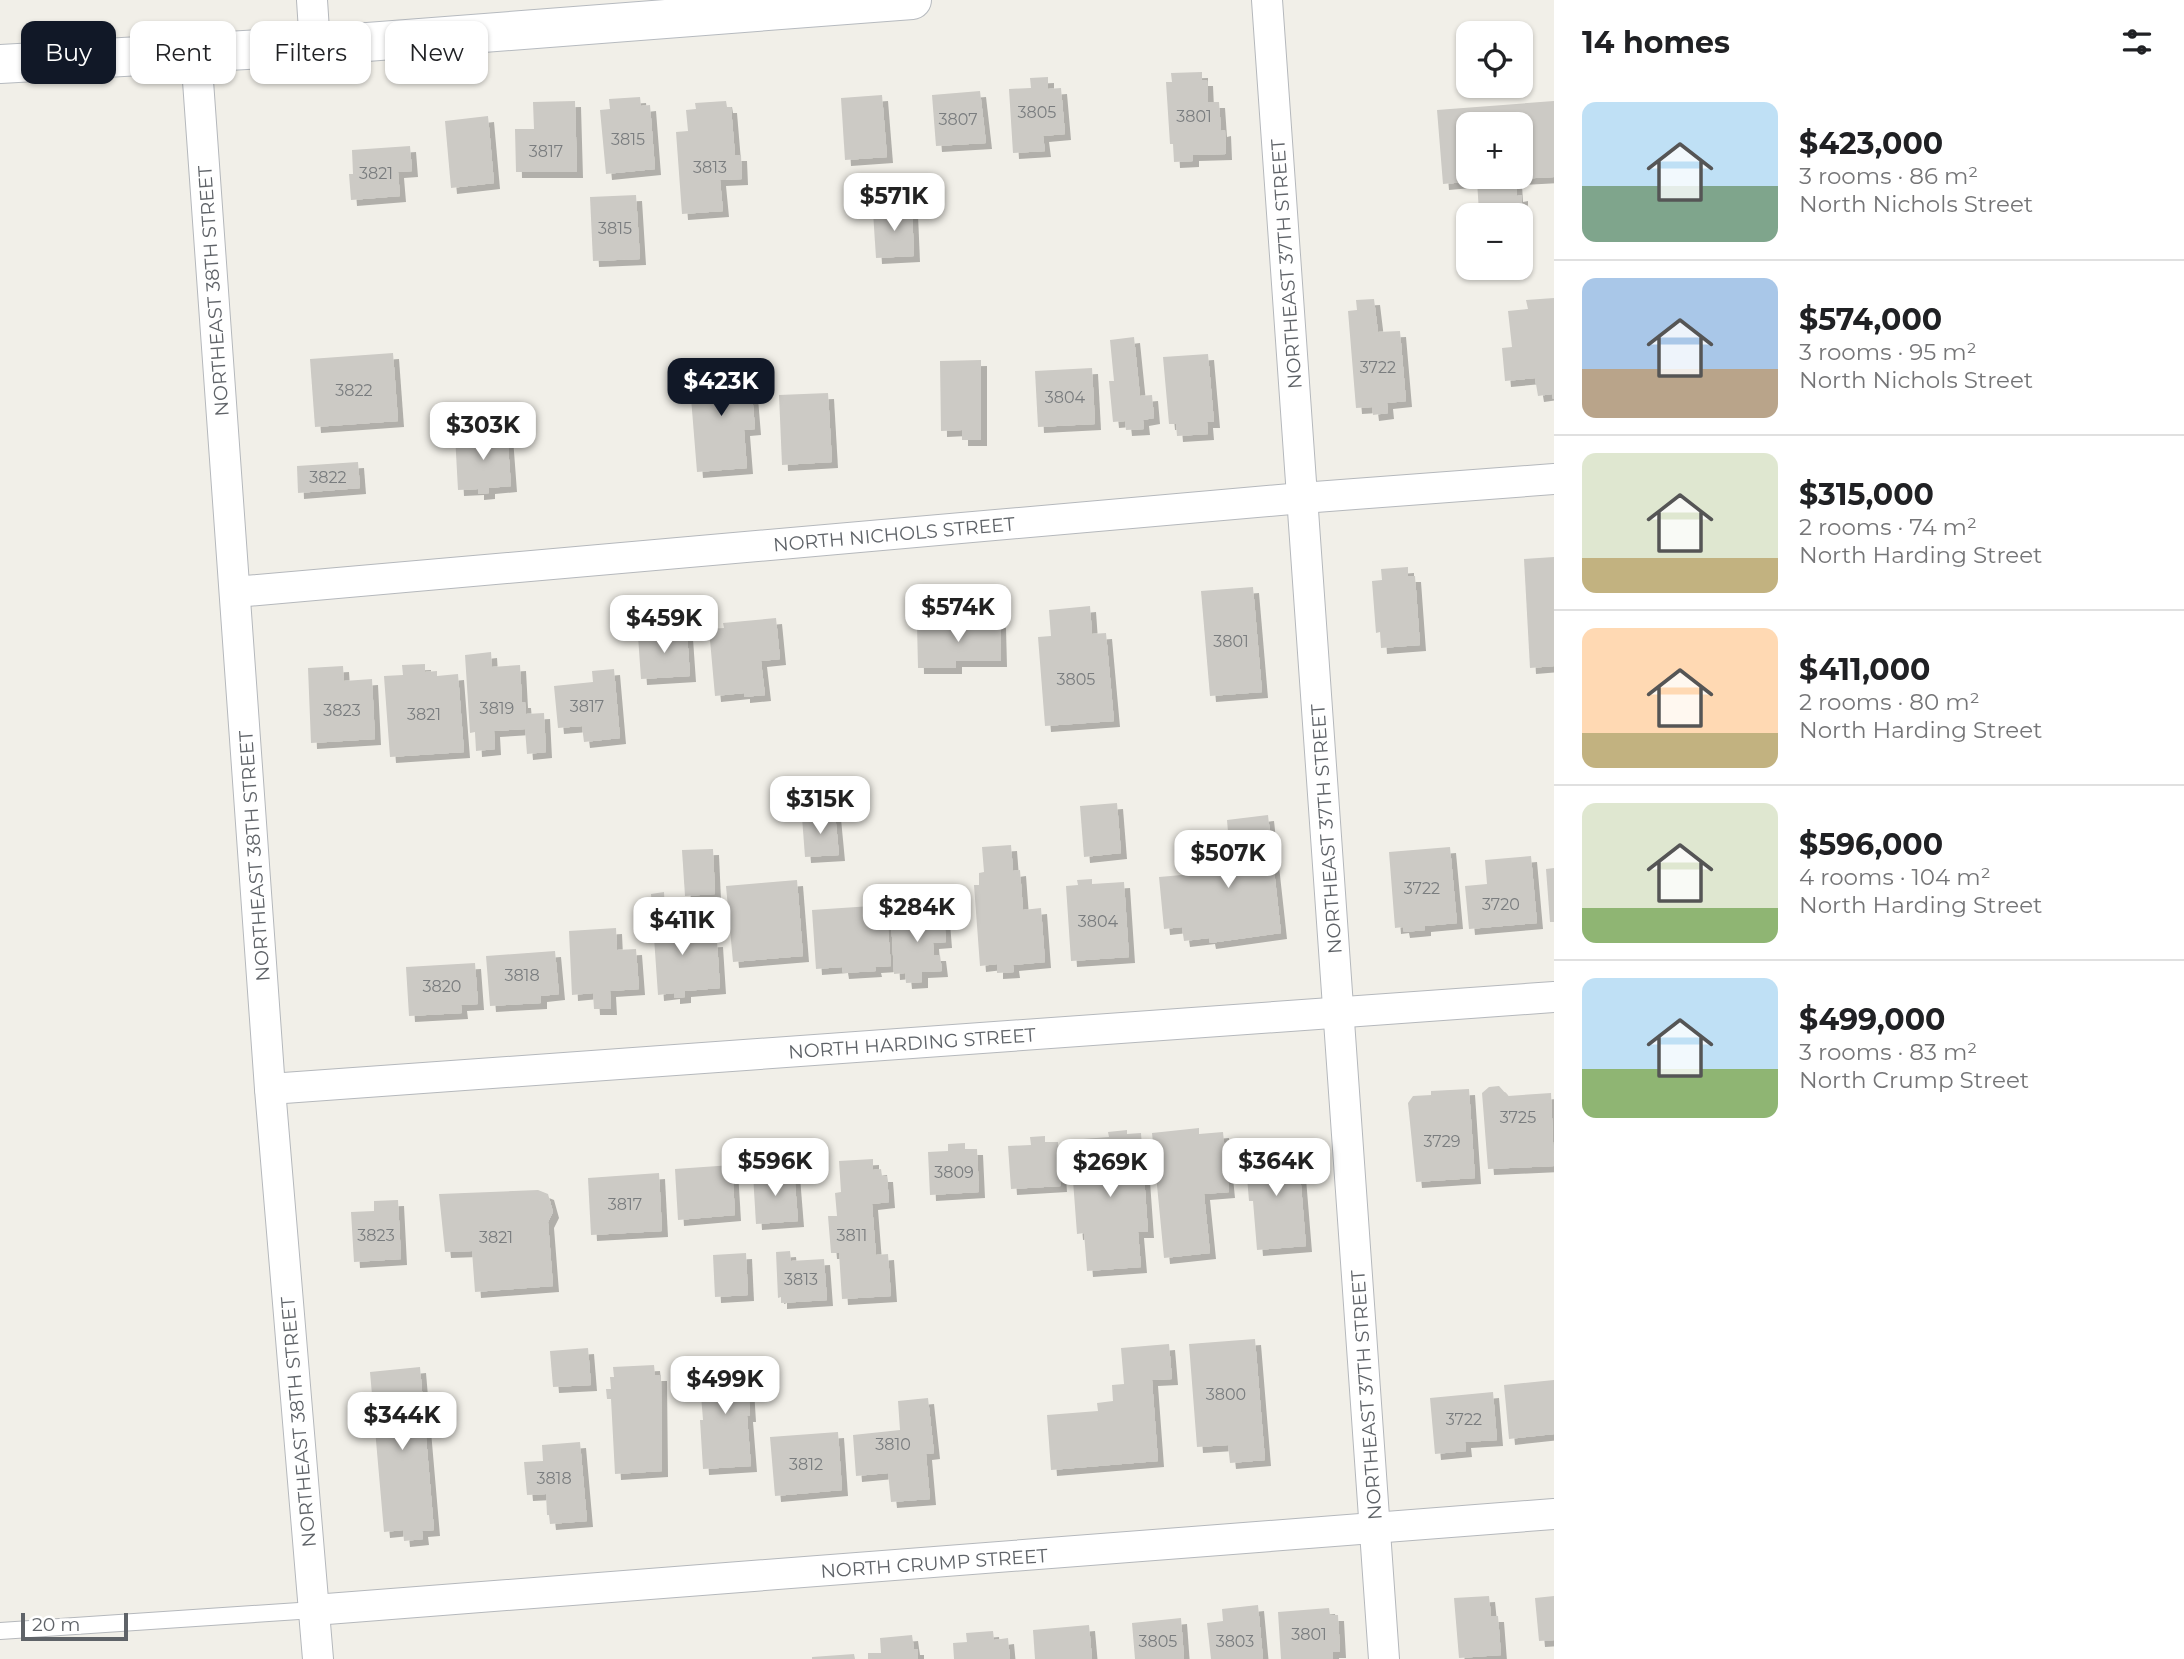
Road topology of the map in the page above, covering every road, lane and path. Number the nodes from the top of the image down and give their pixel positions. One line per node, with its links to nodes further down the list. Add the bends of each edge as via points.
1 (312, 0): 5 (street)
2 (912, 0): 4 (main road)
3 (1267, 0): 11 (street, NORTHEAST 37TH STREET)
4 (772, 6): 6 (main road)
5 (313, 21)
6 (371, 41)
7 (130, 57): 8 (main road)
8 (0, 64)
9 (198, 84): 12 (street, NORTHEAST 38TH STREET)
10 (1554, 479): 11 (street, NORTH NICHOLS STREET)
11 (1302, 498): 12 (street, NORTH NICHOLS STREET); 14 (street, NORTHEAST 37TH STREET)
12 (235, 592): 15 (street, NORTHEAST 38TH STREET)
13 (1554, 997): 14 (street, NORTH HARDING STREET)
14 (1339, 1013): 15 (street, NORTH HARDING STREET); 17 (street, NORTHEAST 37TH STREET)
15 (270, 1089): 18 (street, NORTHEAST 38TH STREET)
16 (1554, 1514): 17 (street, NORTH CRUMP STREET)
17 (1375, 1529): 18 (street, NORTH CRUMP STREET); 21 (street, NORTHEAST 37TH STREET)
18 (314, 1610): 19 (lane); 20 (street, NORTHEAST 38TH STREET)
19 (0, 1631)
20 (318, 1659)
21 (1384, 1659)

